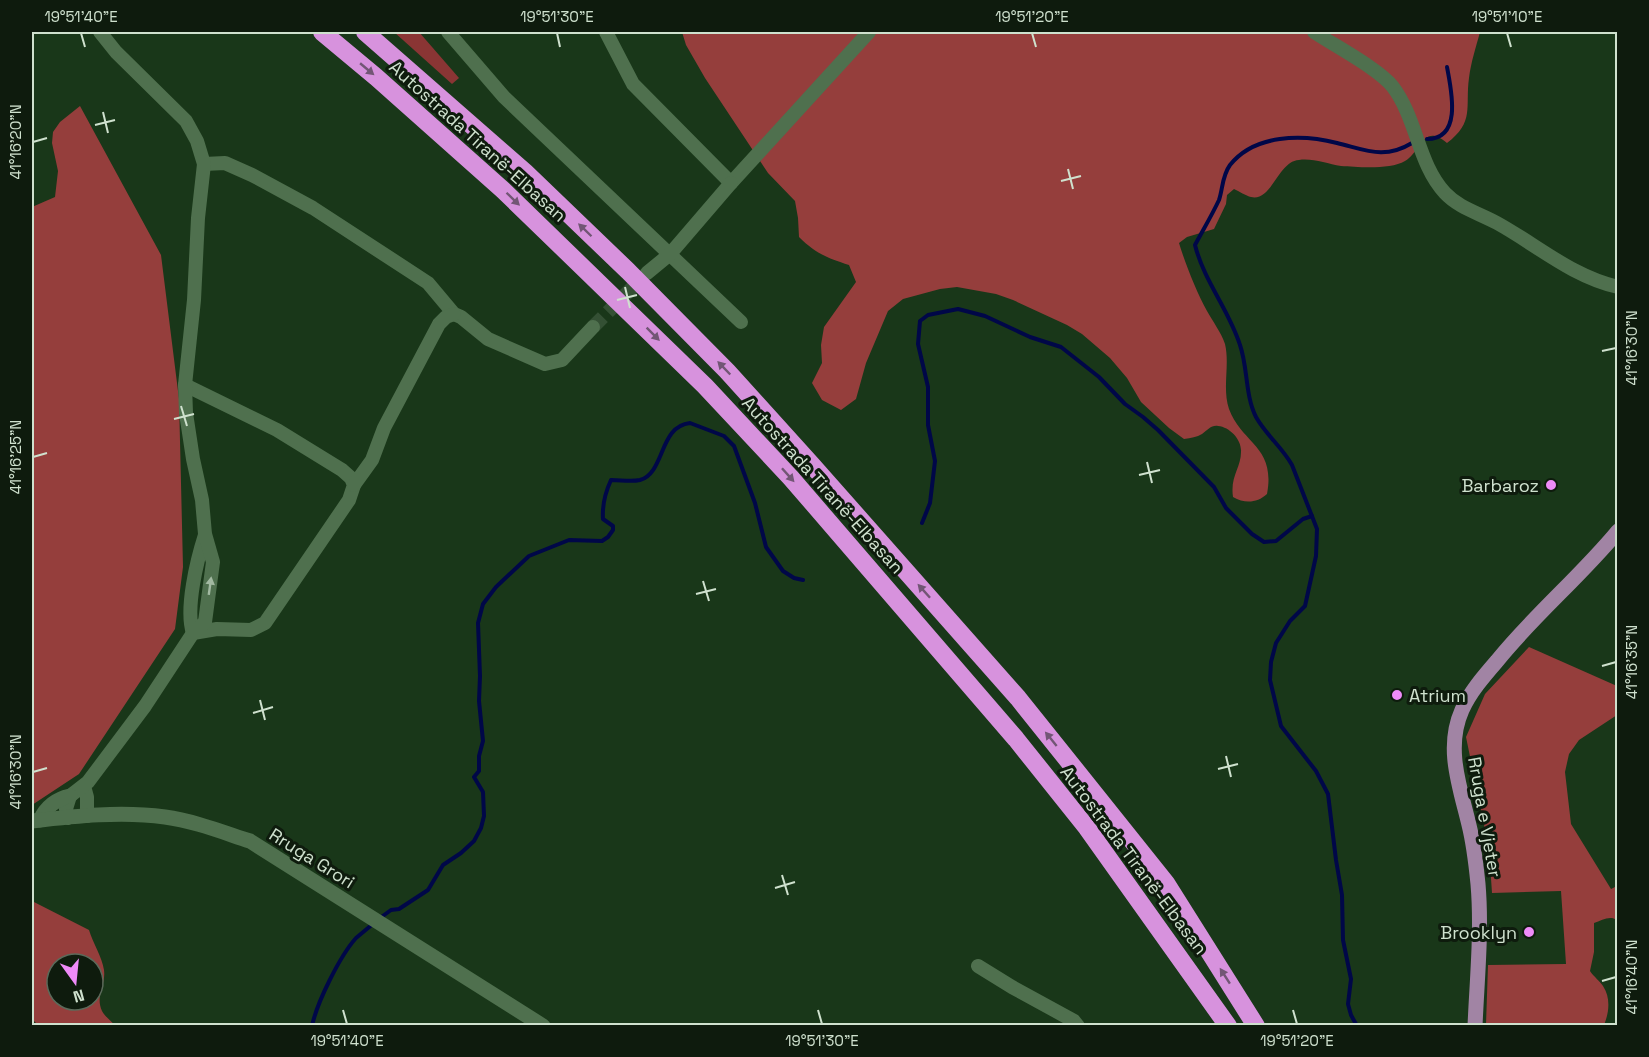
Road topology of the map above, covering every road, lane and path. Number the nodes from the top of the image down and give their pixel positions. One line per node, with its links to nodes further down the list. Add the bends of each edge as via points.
1 (100, 32): 8 (street, via 186,121)
2 (322, 32): 28 (highway, Autostrada Tiranë-Elbasan, one-way to 28, via 537,222 705,386 791,478 1024,748 1094,838)
3 (365, 32): 29 (highway, Autostrada Tiranë-Elbasan, one-way to 3, via 1166,883 1018,698 812,465 727,371 628,271 525,172)
4 (448, 32): 10 (street, via 504,97)
5 (606, 32): 9 (street, via 633,84)
6 (869, 32): 9 (street)
7 (1314, 32): 12 (street, via 1392,85 1432,177 1446,195 1579,273)
8 (204, 164): 13 (street, via 225,163 313,208 428,283); 16 (street)
9 (732, 183): 10 (street)
10 (670, 254): 11 (street); 14 (street)
11 (647, 273)
12 (1617, 287)
13 (454, 314): 15 (street, via 488,339 545,364 562,360); 17 (street, via 440,324 396,403 372,460)
14 (741, 322)
15 (593, 327)
16 (185, 386): 17 (street, via 277,430 342,470); 19 (street, via 205,534 213,562 205,622)
17 (354, 485): 19 (street, via 349,500 265,623 251,630)
18 (1617, 531): 30 (main road, Rruga e Vjeter, via 1508,647 1473,691 1456,724 1455,765 1478,886)
19 (193, 633): 20 (street, via 145,706)
20 (84, 786): 21 (street); 22 (street)
21 (70, 796): 23 (street); 24 (main road, via 61,798)
22 (87, 816): 23 (main road, Rruga Grori); 26 (main road, Rruga Grori, via 165,817 250,841)
23 (68, 818): 24 (main road, Rruga Grori)
24 (36, 821)
25 (978, 966): 27 (street)
26 (543, 1026)
27 (1078, 1026)
28 (1228, 1026)
29 (1256, 1026)
30 (1475, 1026)

